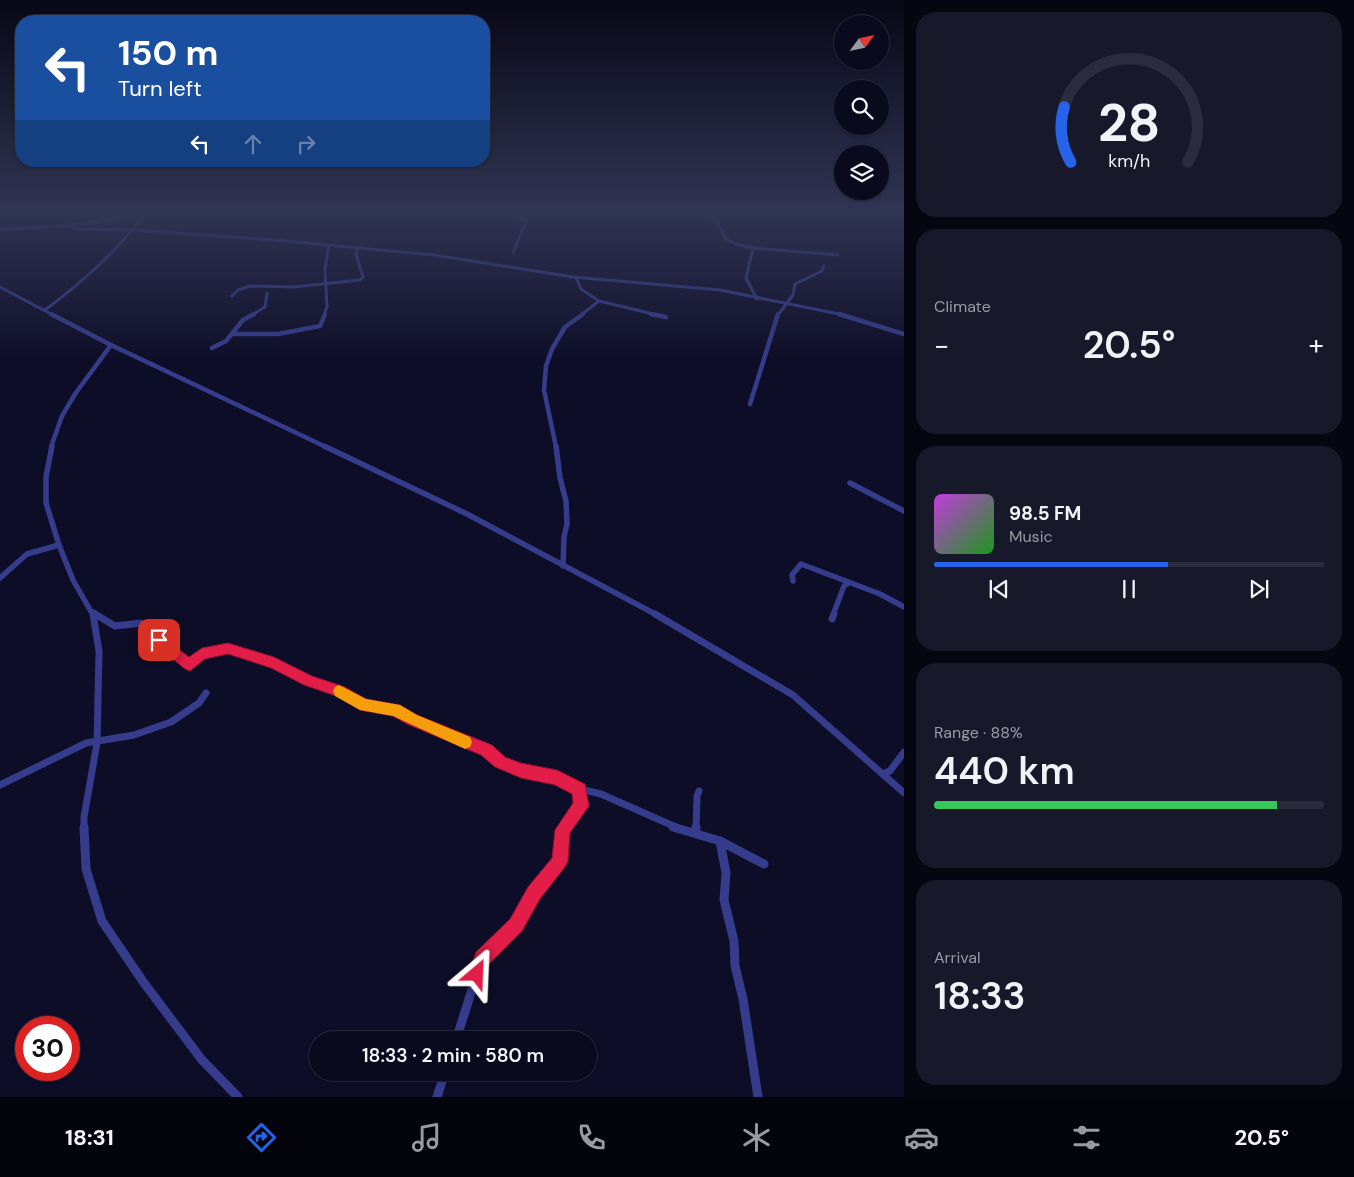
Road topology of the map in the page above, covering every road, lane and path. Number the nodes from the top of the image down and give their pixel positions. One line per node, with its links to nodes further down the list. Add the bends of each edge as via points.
1 (104, 261): 15 (street)
2 (326, 261): 8 (street)
3 (358, 261): 8 (street, via 362,279)
4 (472, 261): 7 (street)
5 (749, 261): 12 (street, via 745,284)
6 (824, 266): 14 (street, via 822,271 795,284)
7 (576, 278): 12 (street, via 720,290); 13 (street, via 580,289)
8 (325, 284): 11 (street, via 250,286); 17 (street, via 327,306 320,326 278,334)
9 (0, 287): 15 (street)
10 (267, 293): 17 (street, via 265,307 243,320)
11 (232, 296)
12 (756, 299): 14 (street)
13 (599, 301): 16 (street); 25 (street, via 565,327 546,366 544,390 566,501)
14 (787, 304): 18 (street, via 842,314); 21 (street, via 778,313)
15 (45, 310): 19 (street)
16 (666, 317)
17 (232, 334): 20 (street, via 224,343)
18 (904, 334)
19 (112, 345): 24 (street, via 75,394 62,416 51,448 46,503); 25 (street, via 467,514)
20 (212, 348)
21 (750, 404)
22 (850, 483): 23 (street)
23 (904, 511)
24 (59, 545): 26 (street, via 27,554); 30 (street, via 72,580)
25 (563, 566): 35 (street, via 640,605 793,695)
26 (0, 578)
27 (793, 581): 28 (street, via 792,575 801,564)
28 (849, 583): 29 (street); 31 (street, via 844,586)
29 (904, 607)
30 (92, 612): 33 (street, via 99,651); 37 (street, via 120,628 141,623 190,665 202,653 228,648 340,691 364,706 395,710 487,750 500,762 521,771 557,778)
31 (832, 619)
32 (206, 693): 33 (street, via 204,700 175,720 133,736)
33 (97, 743): 36 (street, via 86,743); 45 (street, via 84,817 86,869 102,921 202,1060)
34 (904, 752): 35 (street, via 890,771)
35 (883, 774): 39 (street)
36 (0, 785)
37 (580, 790): 40 (street, via 601,794 671,826); 43 (street, via 581,806 563,830 560,861 534,893 516,925 482,958)
38 (699, 791): 40 (street)
39 (904, 793)
40 (696, 833): 41 (street)
41 (720, 842): 42 (street); 47 (street, via 726,873 724,900 734,942 735,966)
42 (764, 864)
43 (459, 1031)
44 (442, 1081): 46 (street)
45 (238, 1097)
46 (437, 1097)
47 (758, 1097)

